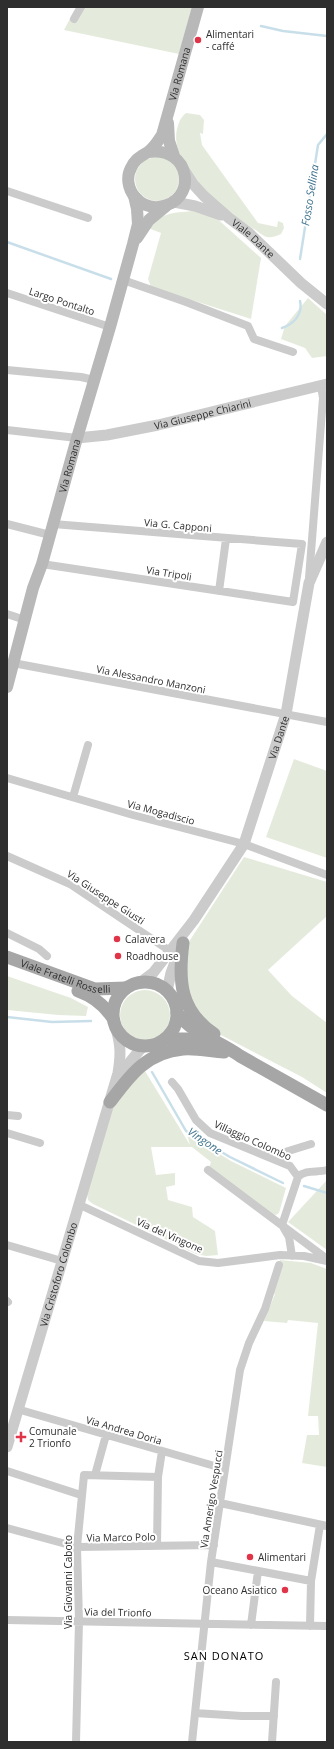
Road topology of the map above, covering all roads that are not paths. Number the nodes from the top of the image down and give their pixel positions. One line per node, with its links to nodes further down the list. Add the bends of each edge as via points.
1 (81, 7): 3 (street)
2 (198, 7): 4 (main road, Via Romana)
3 (74, 19)
4 (168, 117): 5 (main road, via 162,135); 6 (main road, via 169,141)
5 (148, 152): 6 (main road, via 157,150); 9 (main road, via 140,156 130,170 128,179)
6 (174, 156): 7 (main road)
7 (184, 170): 10 (main road, via 184,188 180,196); 12 (street, Viale Dante, via 204,196)
8 (7, 191): 11 (street)
9 (134, 196): 10 (main road, via 148,206 157,208); 13 (main road, Via Romana, via 138,224)
10 (170, 204): 12 (street, via 194,206); 13 (main road, via 149,220)
11 (88, 218)
12 (229, 218): 16 (street, Viale Dante)
13 (133, 244): 14 (main road, Via Romana)
14 (123, 280): 17 (main road, Via Romana); 18 (street, via 248,326 254,339)
15 (7, 293): 17 (street, Largo Pontalto)
16 (327, 304)
17 (110, 327): 20 (main road, Via Romana)
18 (293, 352)
19 (7, 370): 20 (street)
20 (94, 380): 23 (main road, Via Romana)
21 (324, 385): 23 (street, Via Giuseppe Chiarini, via 158,425); 29 (street)
22 (7, 430): 23 (street)
23 (76, 438): 25 (main road, Via Romana)
24 (7, 524): 25 (street, Via G. Capponi)
25 (51, 530): 26 (street, Via G. Capponi); 28 (main road, Via Romana)
26 (226, 539): 30 (street); 31 (street, Via G. Capponi, via 302,544)
27 (327, 542): 29 (street, Via Dante)
28 (42, 564): 30 (street, Via Tripoli); 33 (main road, Via Romana)
29 (308, 582): 36 (street, Via Dante)
30 (219, 591): 31 (street, Via Tripoli)
31 (293, 602)
32 (7, 614): 33 (street)
33 (25, 620): 34 (main road, Via Romana)
34 (11, 667): 35 (main road, Via Romana); 36 (street, Via Alessandro Manzoni)
35 (7, 687)
36 (286, 714): 37 (street, Via Alessandro Manzoni); 41 (street, Via Dante)
37 (327, 722)
38 (88, 745): 40 (street)
39 (7, 778): 40 (street, Via Mogadiscio)
40 (73, 797): 41 (street, Via Mogadiscio)
41 (244, 844): 43 (street, Via Mogadiscio); 44 (street, Via Dante)
42 (7, 856): 47 (street, Via Giuseppe Giusti, via 70,884)
43 (327, 875)
44 (194, 920): 46 (street, Via Dante); 47 (street, Via Dante)
45 (7, 933): 48 (street, via 39,949)
46 (183, 943): 53 (street, Via Dante, via 171,972); 58 (main road, via 180,974 186,1002 198,1021 218,1036)
47 (170, 951): 51 (street, Via Dante, via 153,974)
48 (47, 956)
49 (7, 957): 52 (main road, Viale Fratelli Rosselli, via 95,989)
50 (7, 964): 55 (main road, Viale Fratelli Rosselli, via 86,994 107,1009)
51 (141, 982): 52 (main road); 53 (main road, via 160,985)
52 (126, 988): 55 (main road, via 115,1000)
53 (167, 991): 54 (main road, via 174,1001)
54 (177, 1013): 56 (main road, via 174,1028); 58 (main road, via 190,1028)
55 (114, 1022): 57 (main road, via 119,1034 126,1041); 60 (street, Via Cristoforo Colombo, via 120,1042 120,1058)
56 (165, 1039): 57 (main road, via 151,1046); 58 (main road, via 196,1040)
57 (144, 1046): 60 (street, Via Cristoforo Colombo, via 130,1062)
58 (225, 1049): 60 (main road, via 184,1049 156,1056 130,1075); 61 (main road)
59 (172, 1082): 67 (street, Villaggio Colombo, via 196,1120 210,1133)
60 (110, 1102): 71 (street, Via Cristoforo Colombo)
61 (327, 1105)
62 (7, 1115): 63 (street)
63 (18, 1116)
64 (7, 1133): 65 (street)
65 (40, 1143)
66 (311, 1144): 67 (street)
67 (269, 1157): 70 (street, Villaggio Colombo, via 290,1166)
68 (208, 1170): 72 (street)
69 (327, 1170): 70 (street, via 309,1171)
70 (298, 1177): 72 (street)
71 (80, 1205): 74 (street, Via del Vingone, via 199,1261 218,1263 280,1255); 75 (street, Via Cristoforo Colombo)
72 (282, 1225): 74 (street, via 289,1237); 76 (street)
73 (7, 1245): 75 (street)
74 (292, 1256): 76 (street, Via del Vingone)
75 (62, 1260): 78 (street, Via Cristoforo Colombo)
76 (327, 1260)
77 (279, 1265): 82 (street, Via Amerigo Vespucci, via 265,1309 240,1370)
78 (17, 1409): 79 (street, Via Andrea Doria); 80 (street, Via Cristoforo Colombo)
79 (106, 1435): 81 (street, Via Andrea Doria); 84 (street)
80 (7, 1446)
81 (162, 1451): 82 (street, Via Andrea Doria); 85 (street)
82 (225, 1469): 87 (street, Via Amerigo Vespucci)
83 (7, 1471): 86 (street)
84 (96, 1475): 85 (street); 86 (street, Via Giovanni Caboto, via 84,1475)
85 (158, 1477): 91 (street)
86 (81, 1495): 92 (street, Via Giovanni Caboto)
87 (220, 1503): 88 (street); 90 (street, Via Amerigo Vespucci)
88 (324, 1525): 95 (street)
89 (7, 1528): 92 (street, Via Marco Polo)
90 (214, 1545): 91 (street, Via Marco Polo); 93 (street, Via Amerigo Vespucci)
91 (157, 1546): 92 (street, Via Marco Polo)
92 (77, 1547): 97 (street, Via Giovanni Caboto)
93 (211, 1562): 94 (street); 98 (street, Via Amerigo Vespucci)
94 (258, 1571): 95 (street); 99 (street)
95 (311, 1581): 100 (street)
96 (7, 1620): 97 (street, Via del Trionfo)
97 (79, 1621): 98 (street, Via del Trionfo); 105 (street, Via Giovanni Caboto)
98 (204, 1624): 99 (street, Via del Trionfo); 103 (street, Via Amerigo Vespucci)
99 (251, 1625): 100 (street, Via del Trionfo)
100 (310, 1626): 101 (street, Via del Trionfo)
101 (327, 1626)
102 (276, 1682): 104 (street)
103 (195, 1713): 104 (street); 106 (street, Via Amerigo Vespucci)
104 (274, 1716): 107 (street)
105 (76, 1742)
106 (192, 1742)
107 (272, 1742)

